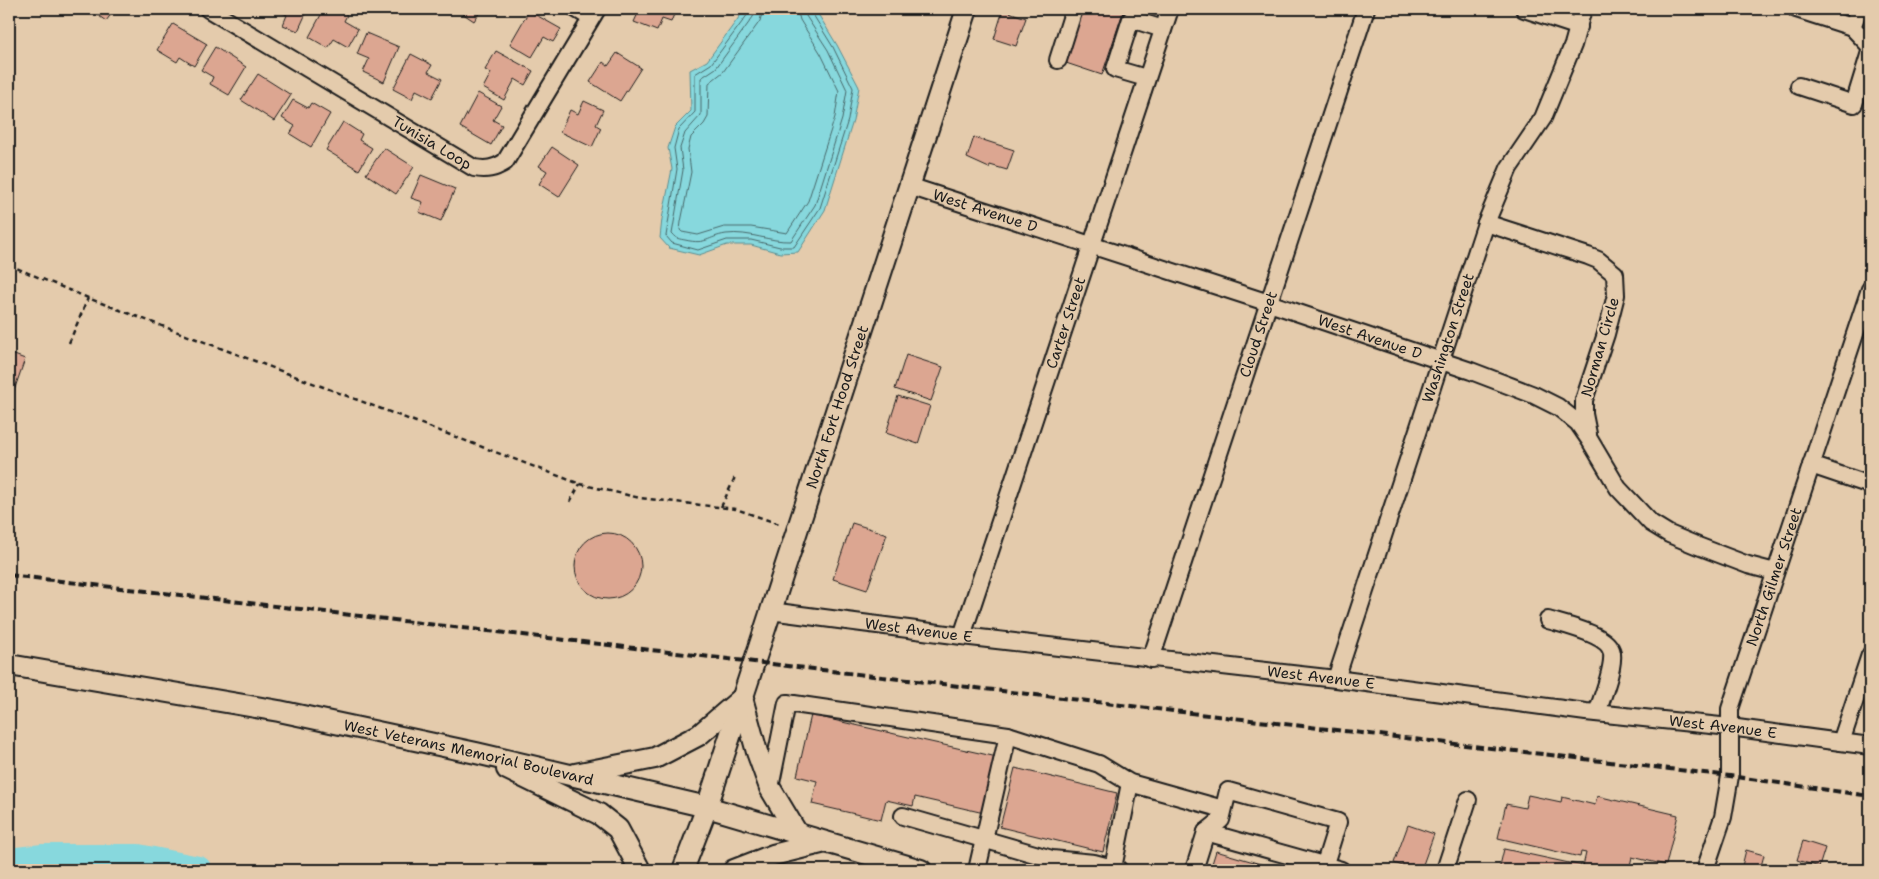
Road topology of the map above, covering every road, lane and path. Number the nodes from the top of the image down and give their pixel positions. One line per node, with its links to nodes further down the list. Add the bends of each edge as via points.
1 (208, 9): 11 (street, Tunisia Loop, via 474,168 486,170 505,162)
2 (576, 9): 11 (street)
3 (967, 9): 21 (main road, North Fort Hood Street)
4 (1074, 9): 18 (street)
5 (1170, 9): 15 (street, Carter Street)
6 (1366, 9): 27 (street, Cloud Street)
7 (1524, 9): 13 (street)
8 (1583, 9): 13 (street, Washington Street)
9 (1796, 9): 14 (street)
10 (1859, 9): 14 (street)
11 (594, 13)
12 (1132, 14): 15 (street); 19 (street, via 1115,69)
13 (1579, 27): 22 (street, Washington Street, via 1543,118 1509,168)
14 (1852, 27): 16 (street)
15 (1163, 29): 19 (street, Carter Street)
16 (1870, 46)
17 (1870, 52): 20 (street, via 1854,104)
18 (1058, 60)
19 (1146, 78): 23 (street, Carter Street)
20 (1799, 86)
21 (909, 186): 23 (street, West Avenue D); 38 (main road, North Fort Hood Street)
22 (1486, 222): 30 (street, Washington Street); 31 (street, Norman Circle, via 1598,260 1615,274 1616,295 1584,400)
23 (1091, 246): 27 (street, West Avenue D); 42 (street, Carter Street)
24 (9, 265): 26 (path)
25 (1870, 289): 28 (street, North Gilmer Street)
26 (88, 298): 29 (path); 34 (path)
27 (1269, 303): 30 (street, West Avenue D); 44 (street, Cloud Street)
28 (1866, 318): 32 (street, North Gilmer Street)
29 (69, 343)
30 (1441, 362): 31 (street, West Avenue D, via 1534,395 1558,407 1578,423); 46 (street, Washington Street)
31 (1589, 439): 39 (street, West Avenue D, via 1618,488 1651,523 1698,546)
32 (1811, 465): 35 (street); 39 (street, North Gilmer Street)
33 (736, 475): 37 (path)
34 (580, 484): 36 (path); 37 (path, via 640,498)
35 (1870, 485)
36 (570, 502)
37 (720, 507): 38 (path, via 736,509)
38 (797, 530): 40 (main road, North Fort Hood Street)
39 (1775, 572): 49 (street, North Gilmer Street, via 1730,709)
40 (770, 611): 42 (street, West Avenue E); 47 (main road, North Fort Hood Street)
41 (1548, 620): 48 (street, via 1592,634 1605,641 1612,652)
42 (962, 636): 44 (street, West Avenue E)
43 (1870, 654): 51 (street)
44 (1151, 659): 46 (street, West Avenue E)
45 (9, 665): 53 (main road, West Veterans Memorial Boulevard, via 278,711)
46 (1336, 679): 48 (street, West Avenue E)
47 (742, 698): 54 (main road, via 699,735 655,758); 56 (main road); 58 (main road, North Fort Hood Street)
48 (1597, 713): 49 (street, West Avenue E)
49 (1730, 727): 51 (street, West Avenue E); 76 (street, North Gilmer Street, via 1730,776 1723,817)
50 (1008, 735): 55 (street, via 1099,764); 56 (street, via 786,702); 63 (street)
51 (1841, 742): 52 (street, West Avenue E)
52 (1870, 746)
53 (476, 753): 54 (main road, West Veterans Memorial Boulevard); 67 (main road, via 599,814 618,829)
54 (570, 775): 58 (main road, West Veterans Memorial Boulevard)
55 (1130, 783): 59 (street); 72 (street)
56 (770, 788): 62 (main road)
57 (1468, 800): 75 (street)
58 (707, 808): 62 (main road, West Veterans Memorial Boulevard); 68 (main road, North Fort Hood Street)
59 (1223, 809): 61 (street, via 1221,820); 66 (street, via 1228,791 1338,822)
60 (903, 816): 63 (street)
61 (1206, 832): 66 (street); 73 (street)
62 (797, 833): 64 (main road, West Veterans Memorial Boulevard)
63 (985, 840): 71 (street); 72 (street, via 1052,859 1094,863)
64 (827, 841): 65 (main road, West Veterans Memorial Boulevard); 69 (main road, via 773,855)
65 (878, 864): 70 (main road, West Veterans Memorial Boulevard)
66 (1324, 868): 74 (street)
67 (640, 870)
68 (683, 870)
69 (734, 870)
70 (921, 870)
71 (976, 870)
72 (1115, 870)
73 (1194, 870)
74 (1341, 870)
75 (1445, 870)
76 (1705, 870)

